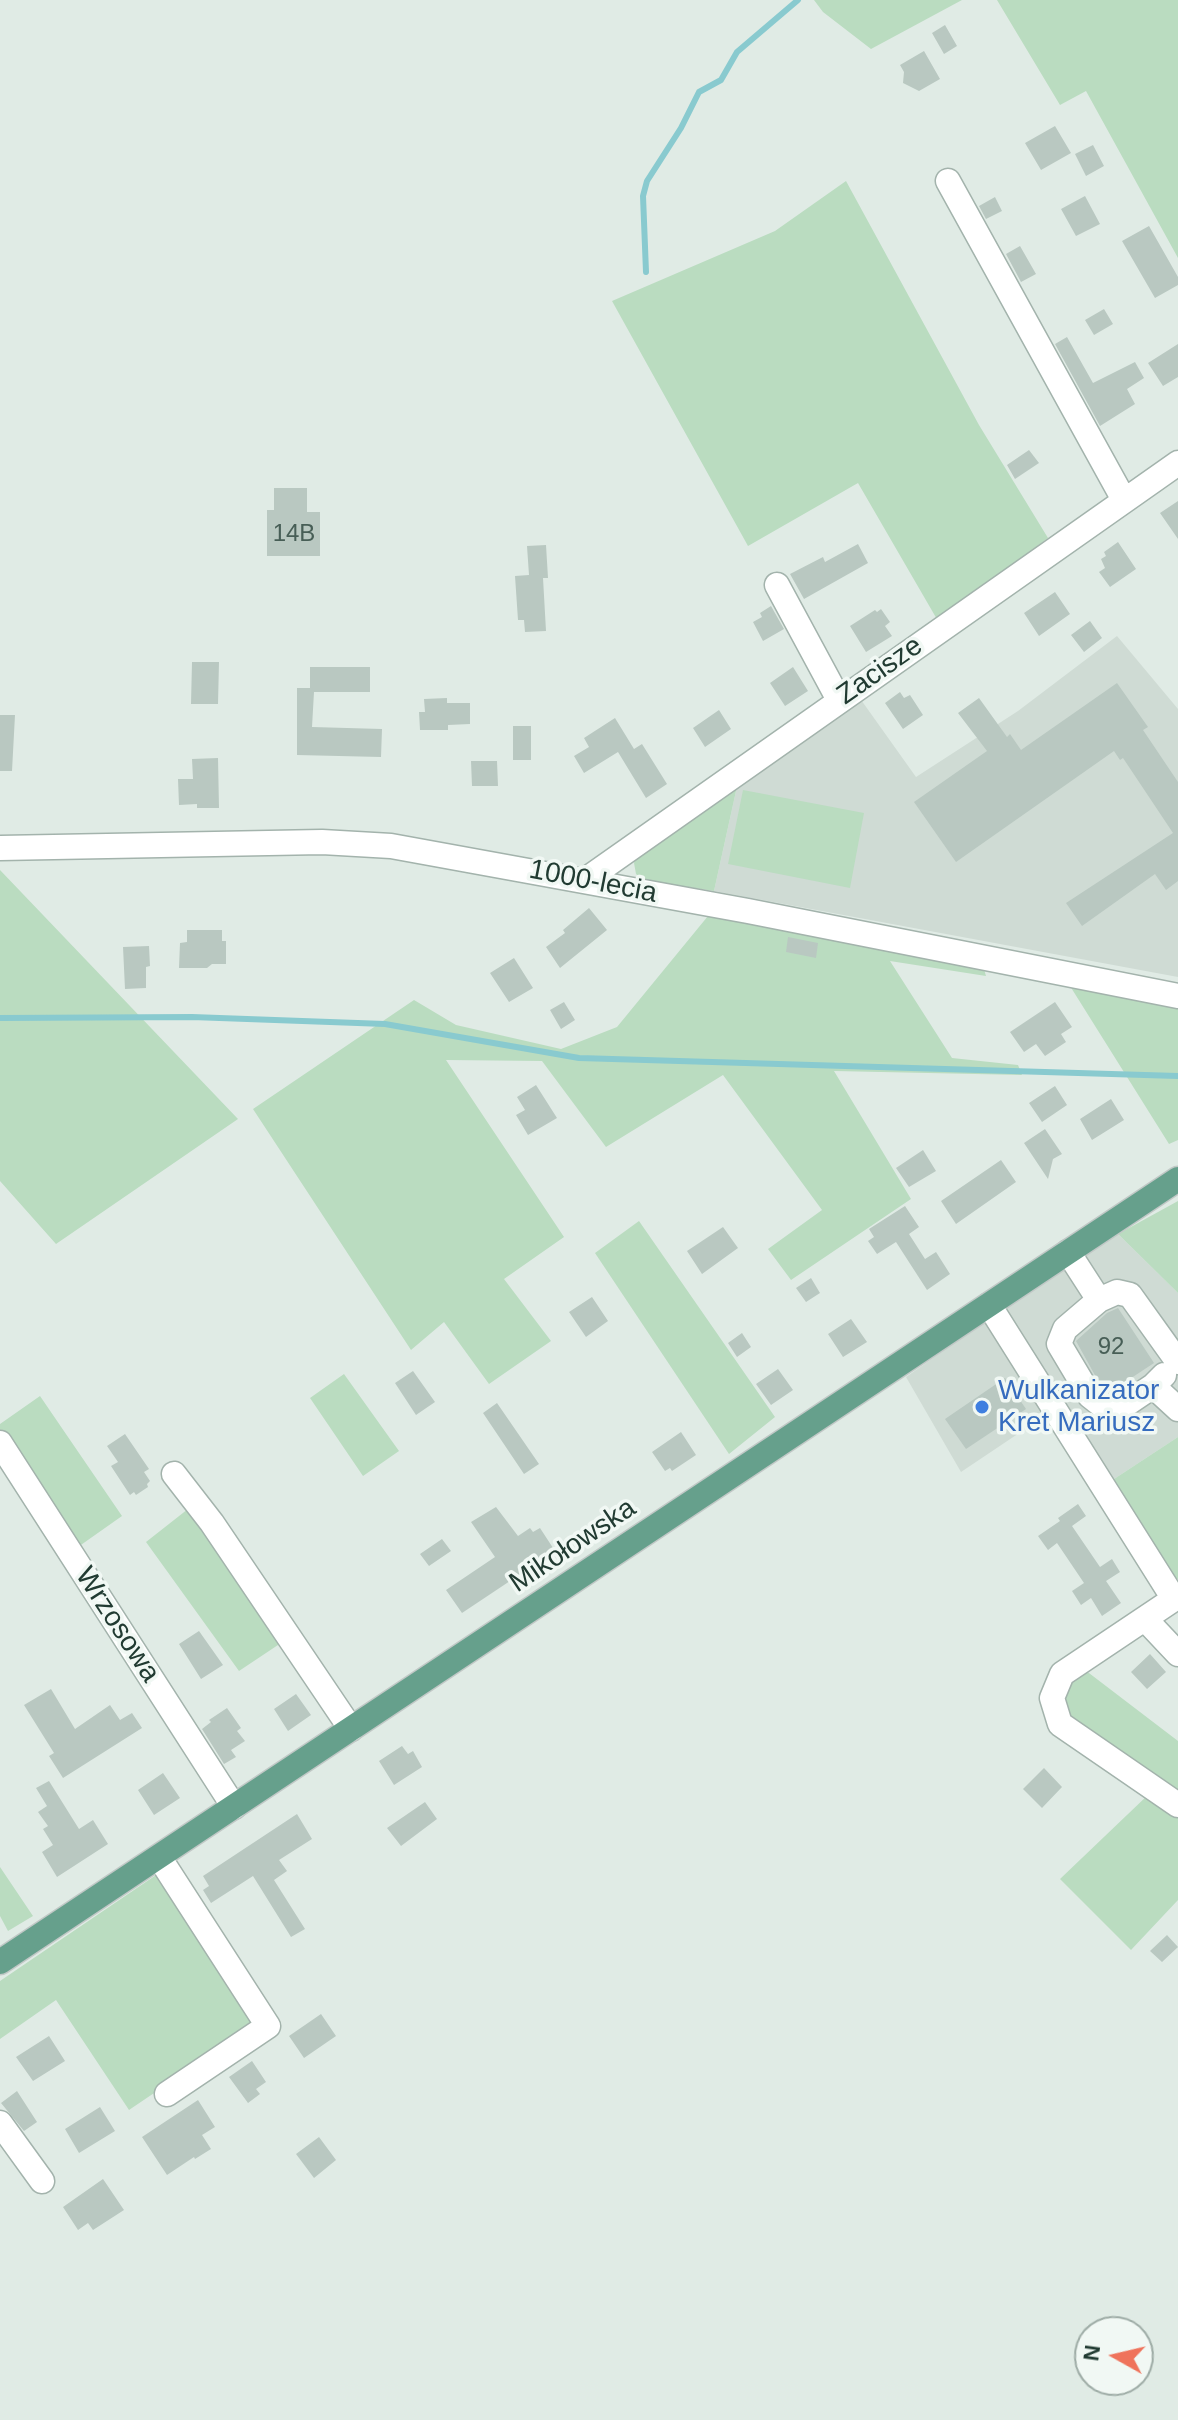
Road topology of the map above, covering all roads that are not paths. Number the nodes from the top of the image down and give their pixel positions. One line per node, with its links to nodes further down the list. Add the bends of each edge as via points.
1 (948, 181): 3 (street)
2 (1178, 463): 3 (street, Zacisze)
3 (1124, 500): 5 (street, Zacisze)
4 (777, 585): 5 (street)
5 (839, 700): 7 (street, Zacisze)
6 (0, 848): 7 (street, 1000-lecia, via 322,842 391,846)
7 (584, 881): 8 (street, 1000-lecia)
8 (1178, 996)
9 (1178, 1179): 10 (main road, Mikołowska)
10 (1068, 1252): 11 (street); 12 (main road, Mikołowska)
11 (1099, 1300): 13 (street, via 1117,1292 1130,1295); 14 (street, via 1065,1329 1059,1344 1090,1396 1104,1407 1119,1409)
12 (989, 1305): 18 (street); 21 (main road, Mikołowska)
13 (1177, 1361): 14 (street)
14 (1153, 1386): 15 (street)
15 (1178, 1409)
16 (0, 1443): 23 (street, Wrzosowa)
17 (174, 1474): 21 (street)
18 (1176, 1598): 19 (street)
19 (1145, 1619): 20 (street); 22 (street, via 1062,1674 1052,1698 1060,1724)
20 (1178, 1654)
21 (351, 1729): 23 (main road, Mikołowska)
22 (1178, 1805)
23 (234, 1807): 24 (main road, Mikołowska)
24 (159, 1857): 25 (main road, Mikołowska); 26 (street, via 268,2026)
25 (0, 1962)
26 (167, 2094)
27 (0, 2123): 28 (street)
28 (42, 2181)

